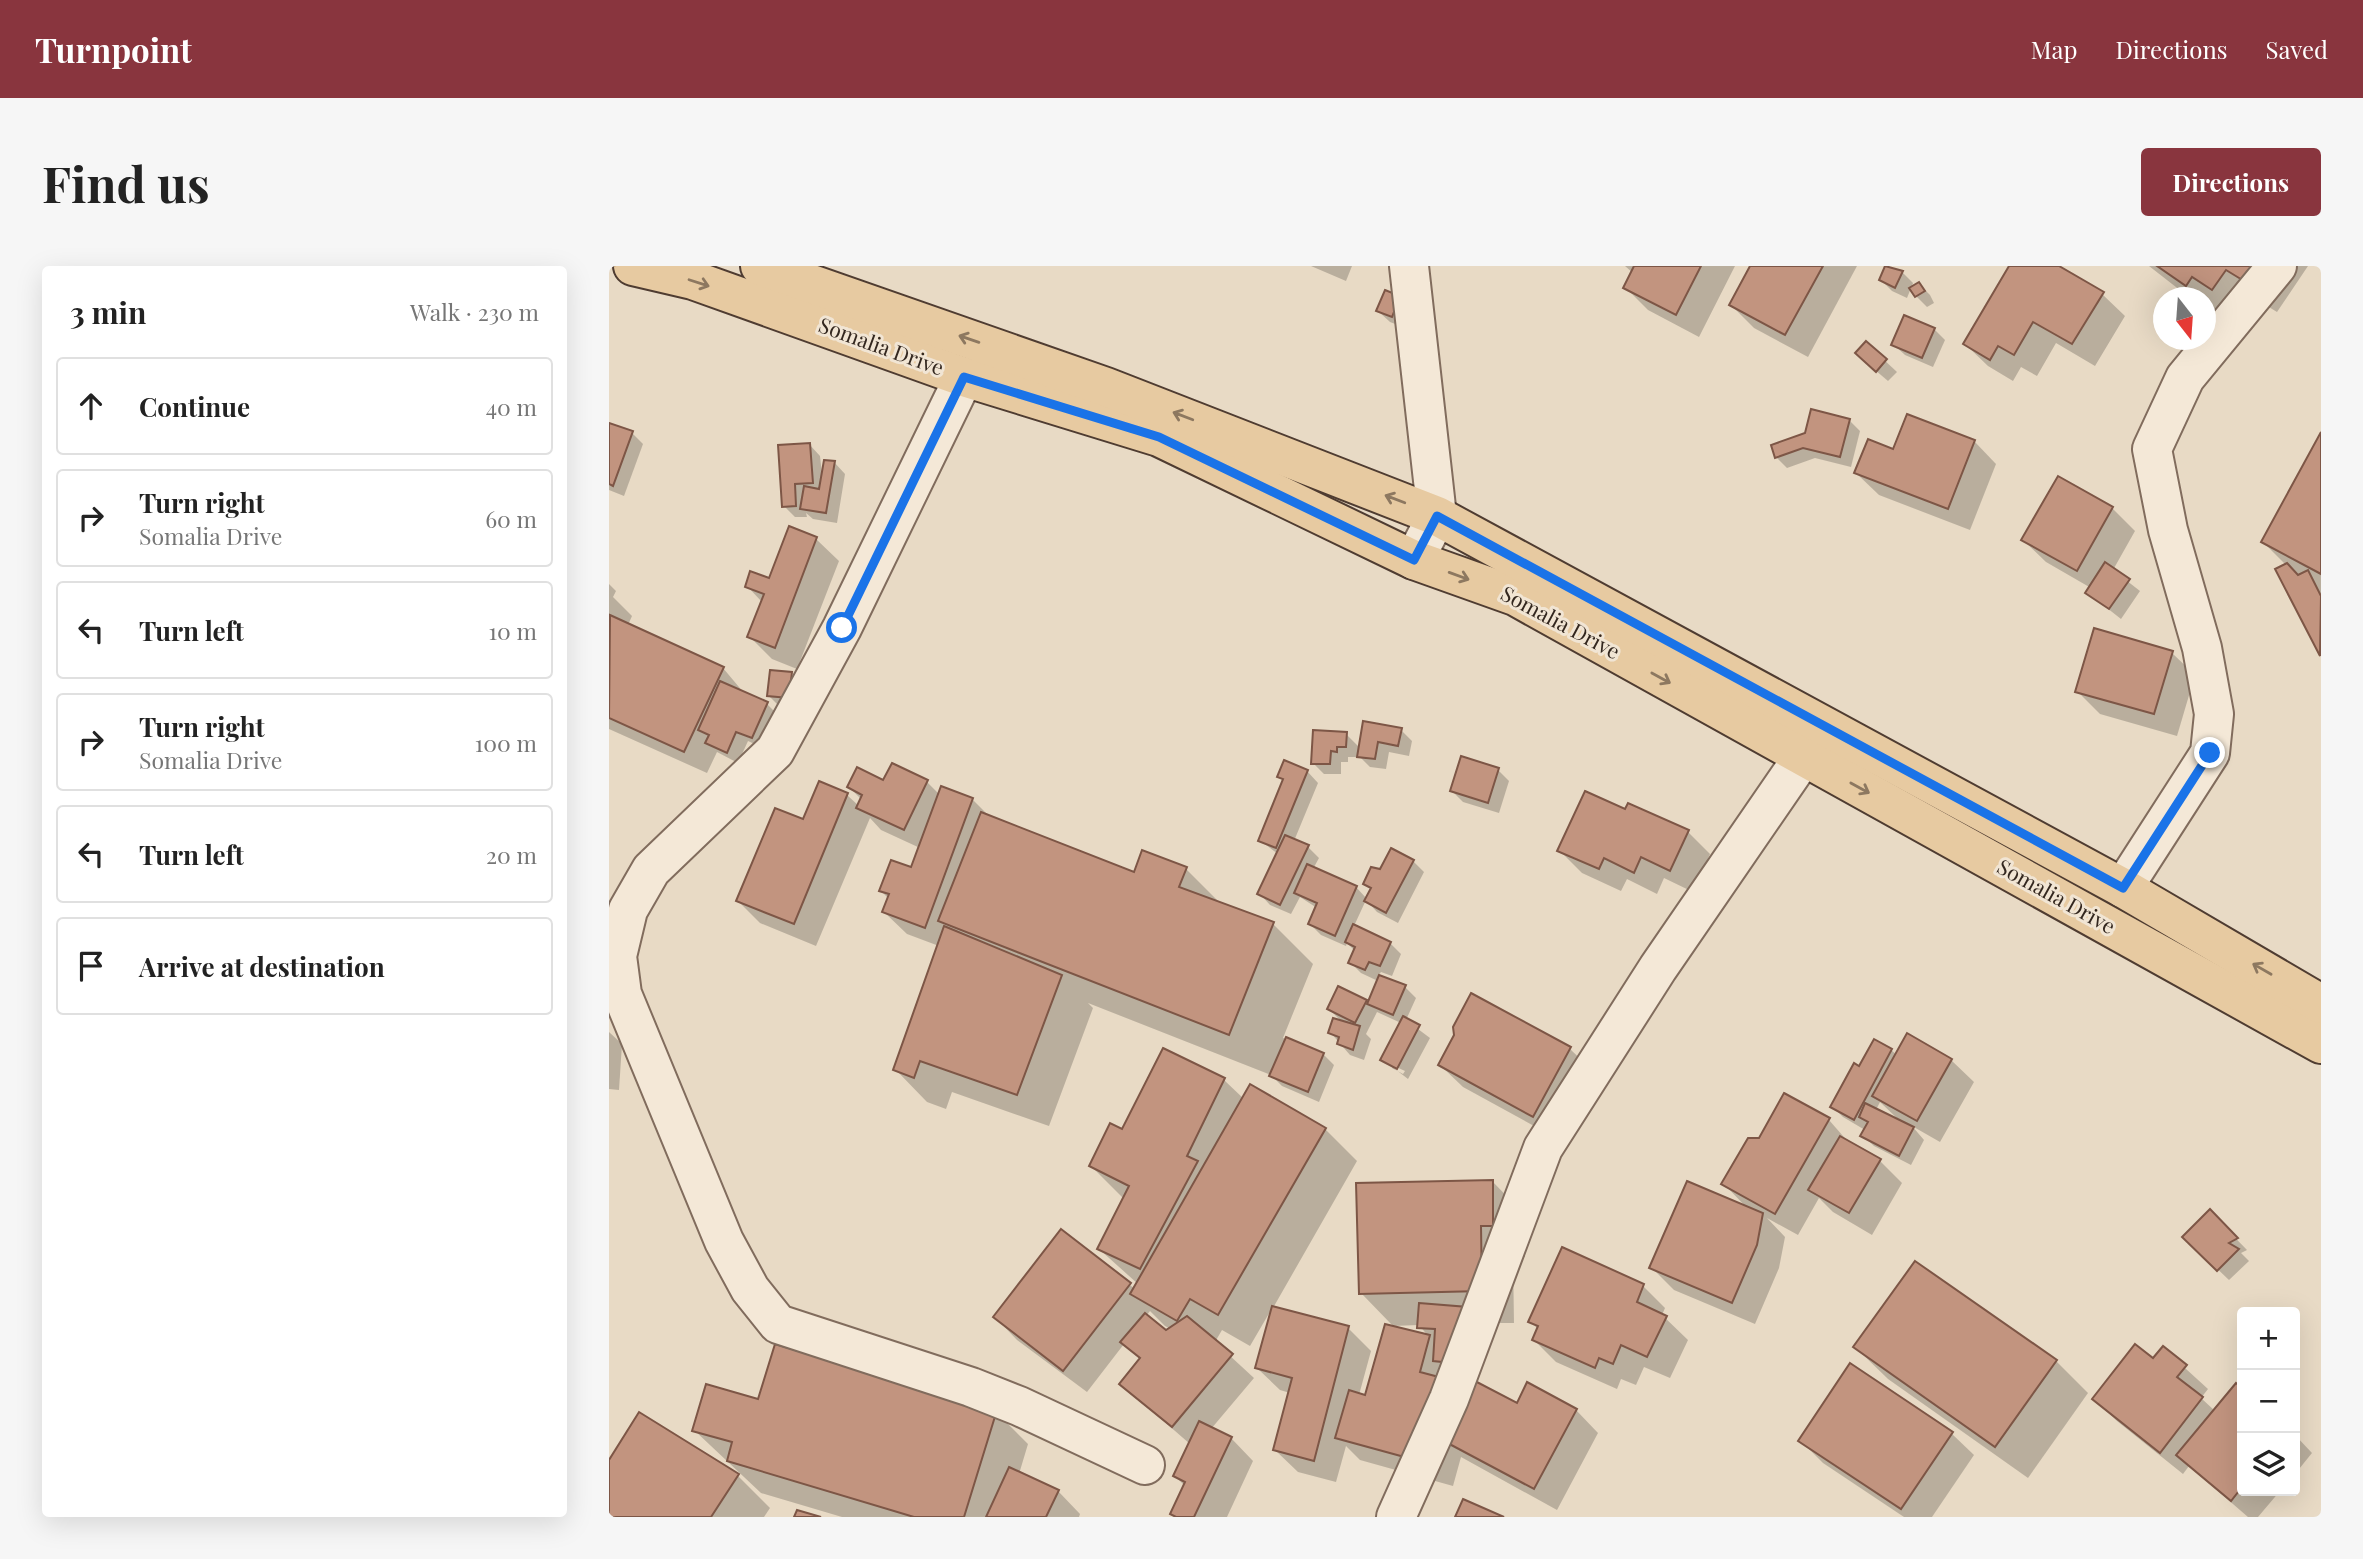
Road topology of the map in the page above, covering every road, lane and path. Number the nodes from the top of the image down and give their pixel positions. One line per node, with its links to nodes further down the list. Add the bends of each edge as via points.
1 (633, 266): 5 (main road, Somalia Drive, one-way to 5, via 693,281)
2 (760, 266): 6 (main road, Somalia Drive, one-way to 2, via 1106,387)
3 (1409, 266): 6 (street)
4 (2277, 266): 9 (street, via 2185,378 2152,449 2214,714 2210,753)
5 (964, 377): 7 (main road, Somalia Drive, via 1159,437); 12 (street, via 842,628 775,751 651,870 628,910 617,956 622,994 724,1241 750,1289 778,1324 971,1387)
6 (1437, 516): 7 (street); 9 (main road, Somalia Drive)
7 (1414, 560): 8 (main road, Somalia Drive, one-way to 8, via 1515,596)
8 (1803, 757): 11 (main road, Somalia Drive, one-way to 11); 13 (street, via 1658,968 1543,1148 1450,1399)
9 (2123, 888): 10 (main road, Somalia Drive, one-way to 9)
10 (2321, 1004)
11 (2321, 1044)
12 (1145, 1465)
13 (1396, 1517)

